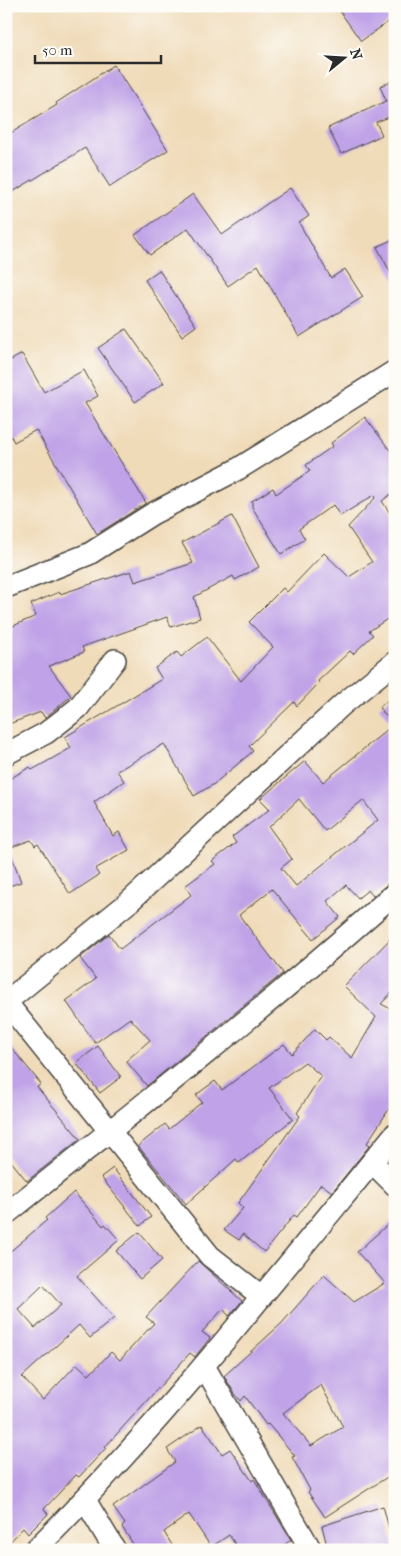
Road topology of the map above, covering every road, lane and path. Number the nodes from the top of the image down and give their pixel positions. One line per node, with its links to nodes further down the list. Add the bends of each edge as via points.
1 (395, 371): 2 (street, via 238,469 152,514 89,554)
2 (6, 587)
3 (115, 660): 5 (street, via 78,708 46,733)
4 (395, 662): 7 (street, via 342,704 128,902)
5 (6, 754)
6 (395, 893): 8 (street, via 294,982)
7 (6, 1002): 8 (street)
8 (111, 1131): 12 (street); 13 (street, via 210,1256)
9 (395, 1134): 10 (street)
10 (372, 1162): 11 (street); 13 (street)
11 (395, 1185)
12 (6, 1214)
13 (261, 1296): 14 (street)
14 (204, 1366): 15 (street); 18 (street)
15 (85, 1500): 16 (street); 17 (street)
16 (34, 1550)
17 (115, 1550)
18 (310, 1550)

